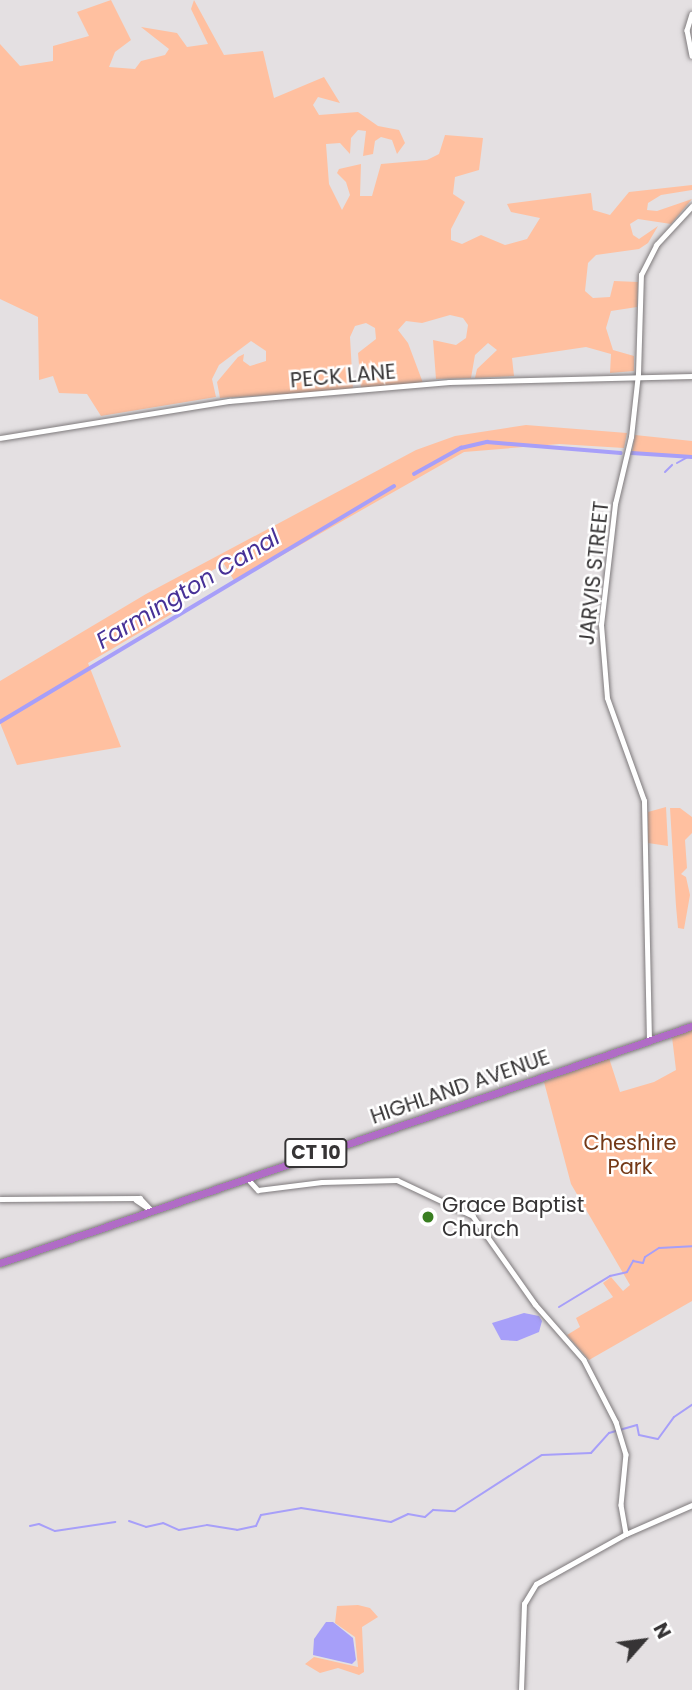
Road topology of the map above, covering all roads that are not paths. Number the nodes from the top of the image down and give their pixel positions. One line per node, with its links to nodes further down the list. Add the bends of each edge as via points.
1 (692, 14): 2 (street, via 687,30)
2 (692, 56)
3 (692, 206): 4 (street, JARVIS STREET, via 656,244 641,275)
4 (638, 374): 5 (street, PECK LANE); 6 (street, PECK LANE, via 449,382 229,401); 8 (street, JARVIS STREET, via 606,564 601,663 618,736 643,801)
5 (692, 376)
6 (0, 438)
7 (692, 1026): 8 (highway, HIGHLAND AVENUE / CT 10)
8 (649, 1041): 9 (highway, HIGHLAND AVENUE / CT 10)
9 (247, 1178): 11 (highway, HIGHLAND AVENUE / CT 10); 14 (street, via 258,1190 397,1180 468,1212 587,1364 622,1434 626,1454 621,1505)
10 (0, 1199): 11 (street, via 136,1199)
11 (151, 1210): 12 (highway, HIGHLAND AVENUE / CT 10)
12 (0, 1262)
13 (692, 1505): 14 (street)
14 (626, 1534): 15 (street, via 536,1584 529,1594 524,1604)
15 (521, 1690)

